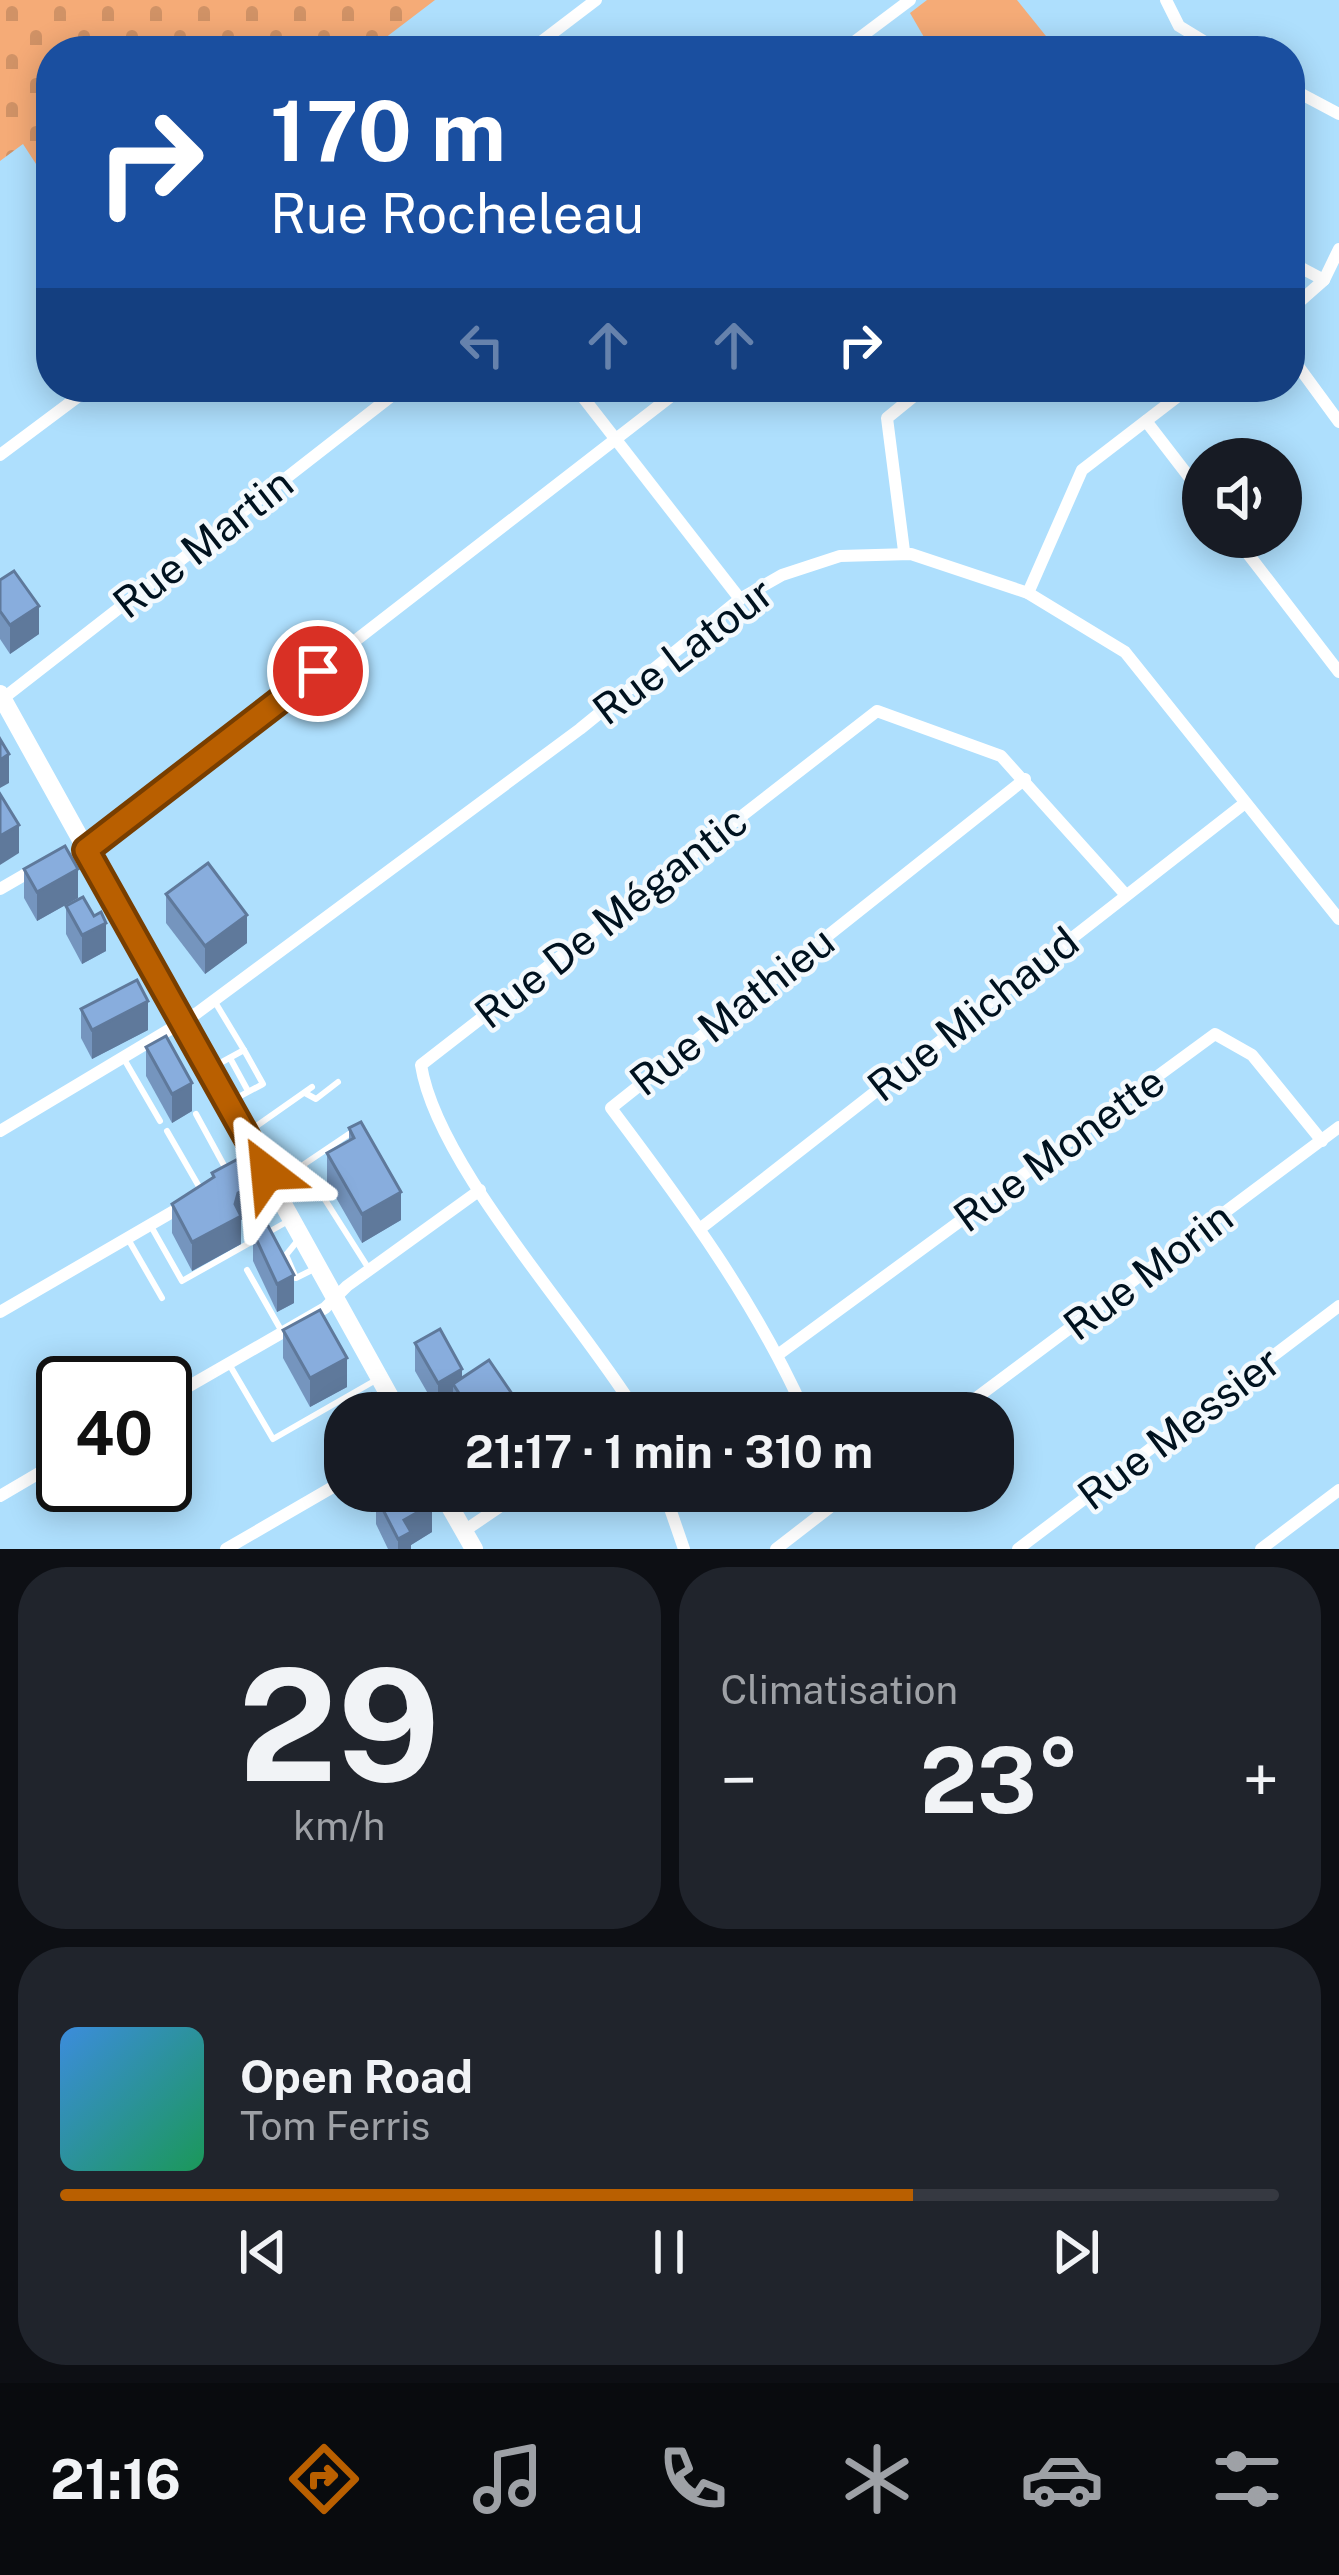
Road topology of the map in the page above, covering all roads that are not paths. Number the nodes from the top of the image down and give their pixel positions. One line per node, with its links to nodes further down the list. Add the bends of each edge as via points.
1 (596, 0): 4 (street)
2 (910, 0): 5 (street)
3 (1166, 0): 6 (street, via 1179,26)
4 (549, 36)
5 (862, 36)
6 (1195, 36)
7 (1305, 96): 8 (street)
8 (1339, 114)
9 (1339, 249): 11 (street)
10 (1305, 270): 11 (street)
11 (1324, 280): 12 (street)
12 (1305, 297)
13 (1305, 376): 21 (street)
14 (71, 402): 23 (street)
15 (384, 402): 30 (street, Rue Martin)
16 (586, 402): 22 (street)
17 (664, 402): 22 (street)
18 (907, 402): 25 (street, via 887,418)
19 (1171, 402): 20 (street)
20 (1146, 421): 24 (street); 27 (street, via 1082,470)
21 (1339, 422)
22 (616, 441): 28 (street); 33 (street)
23 (0, 455)
24 (1182, 468)
25 (904, 551): 27 (street, Rue Latour); 28 (street, Rue Latour, via 840,556)
26 (1251, 558): 29 (street)
27 (1028, 593): 32 (street, Rue Latour, via 1125,652)
28 (740, 599): 38 (street, Rue Latour)
29 (1339, 672)
30 (1, 698): 33 (street)
31 (1025, 779): 36 (street, Rue De Mégantic); 58 (street, Rue De Mégantic, via 1001,756 877,711 421,1064 427,1098); 62 (street, Rue Mathieu, via 610,1108)
32 (1246, 803): 36 (street, Rue Michaud); 37 (street, Rue Latour)
33 (79, 846): 39 (street)
34 (53, 858): 35 (street)
35 (0, 889)
36 (1125, 894): 62 (street, Rue Michaud)
37 (1339, 919)
38 (214, 1001): 39 (street, Rue Latour); 40 (lane)
39 (183, 1023): 42 (street, Rue Latour); 43 (street)
40 (244, 1050): 41 (lane); 45 (lane, via 263,1084)
41 (230, 1058): 43 (lane); 45 (lane)
42 (124, 1059): 48 (lane); 50 (street, Rue Latour)
43 (209, 1069): 46 (street)
44 (338, 1082): 52 (lane, via 316,1099 309,1090)
45 (249, 1091): 46 (lane)
46 (228, 1102): 52 (street)
47 (196, 1114): 56 (lane)
48 (160, 1121)
49 (1339, 1127): 54 (street, Rue Morin)
50 (0, 1131)
51 (166, 1131): 59 (lane)
52 (245, 1134): 57 (street)
53 (349, 1134): 55 (lane)
54 (1322, 1141): 71 (street, Rue Monette, via 1252,1055 1215,1034); 78 (street, Rue Morin)
55 (303, 1165): 57 (lane); 64 (lane)
56 (231, 1178): 57 (street); 59 (street)
57 (269, 1185): 61 (street)
58 (480, 1190): 64 (street); 76 (street, Rue De Mégantic)
59 (203, 1194): 60 (street)
60 (150, 1224): 61 (lane, via 182,1281); 63 (street)
61 (297, 1228): 66 (street)
62 (701, 1228): 71 (street, Rue Mathieu)
63 (128, 1237): 67 (lane); 69 (street)
64 (369, 1269): 66 (street)
65 (248, 1270): 70 (lane)
66 (336, 1297): 70 (street); 73 (street)
67 (162, 1298)
68 (1339, 1306): 91 (street, Rue Messier)
69 (0, 1312)
70 (283, 1333): 72 (street)
71 (779, 1354): 77 (street, Rue Mathieu)
72 (229, 1364): 73 (lane, via 273,1439); 74 (street)
73 (381, 1377): 75 (street)
74 (192, 1385)
75 (388, 1392)
76 (622, 1392)
77 (796, 1392)
78 (984, 1392)
79 (36, 1475): 82 (street)
80 (1339, 1490): 92 (street)
81 (324, 1492): 88 (street)
82 (0, 1496)
83 (453, 1512): 87 (street)
84 (500, 1512): 87 (street)
85 (671, 1512): 89 (street)
86 (821, 1512): 90 (street)
87 (469, 1540)
88 (226, 1549)
89 (684, 1549)
90 (776, 1549)
91 (1018, 1549)
92 (1261, 1549)

